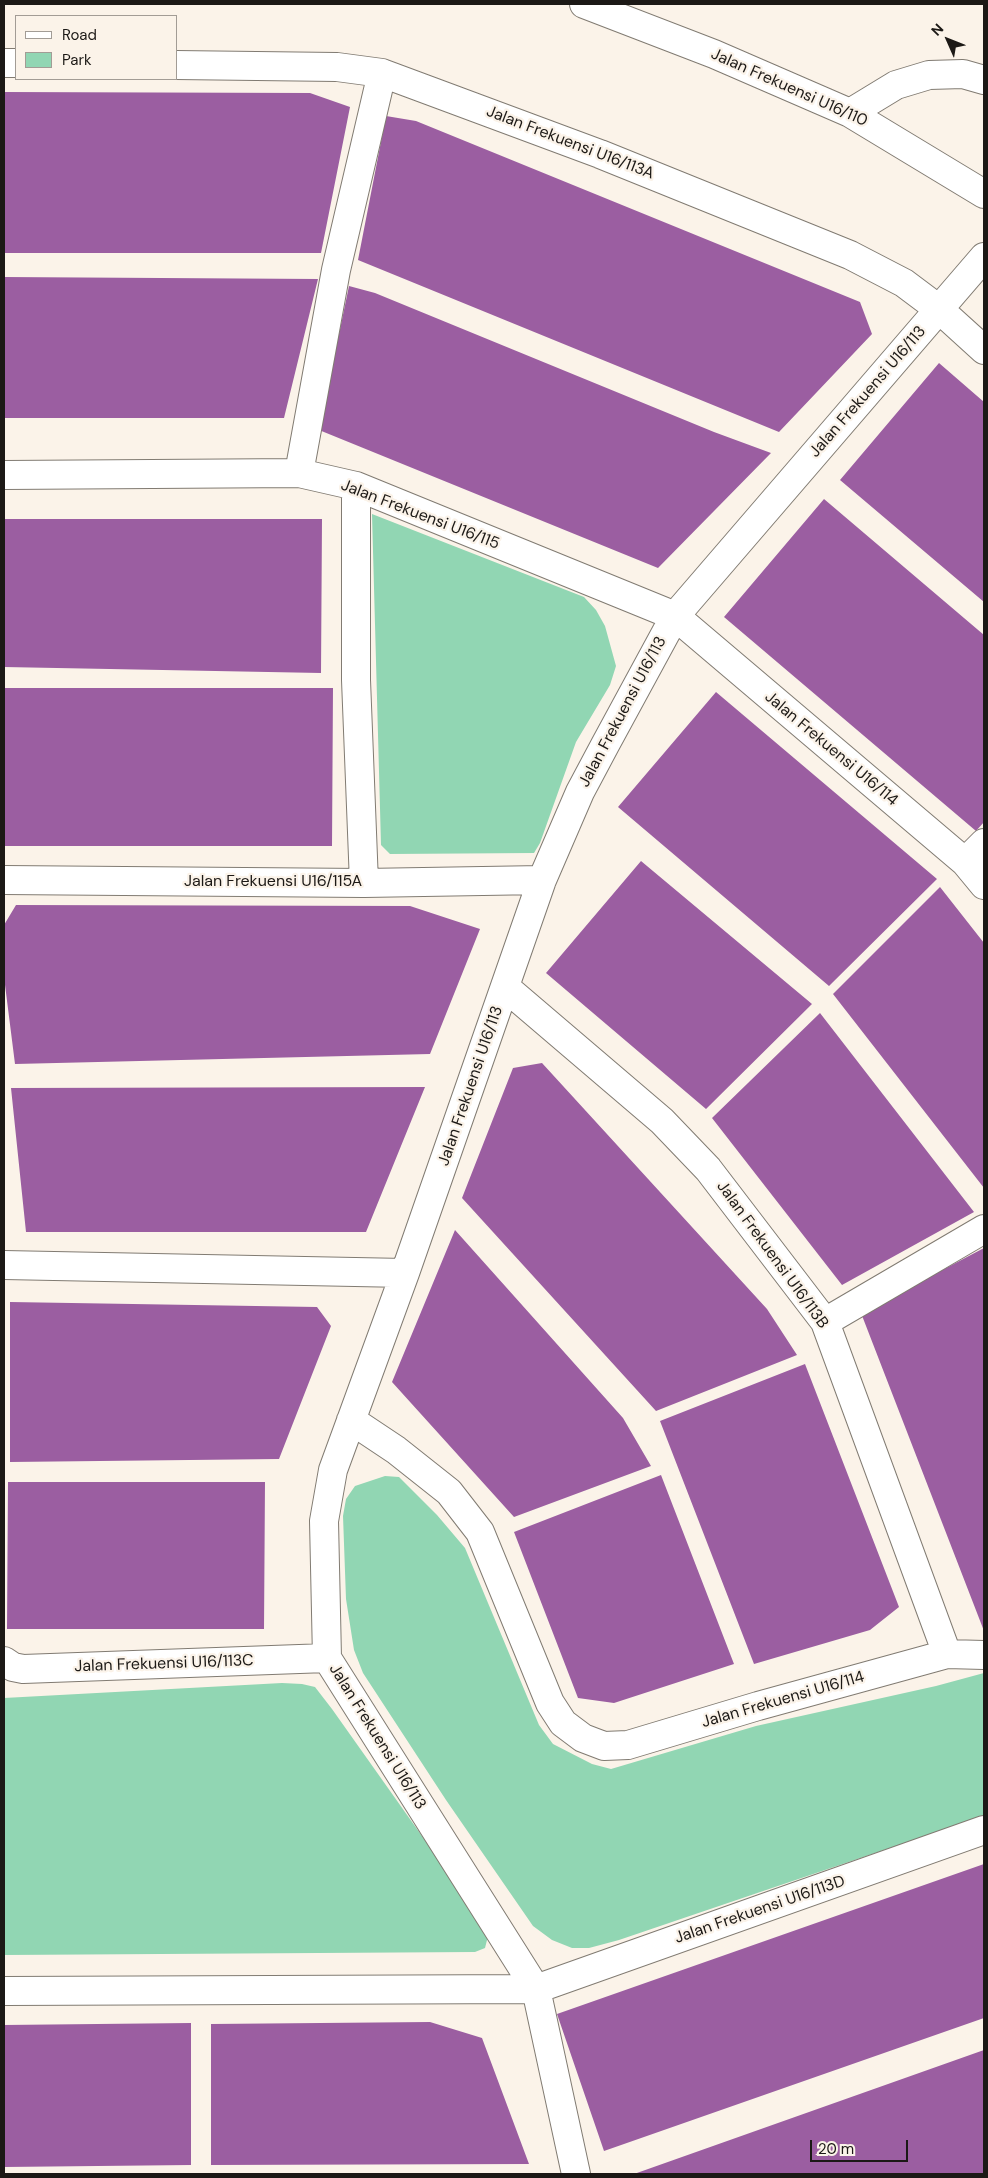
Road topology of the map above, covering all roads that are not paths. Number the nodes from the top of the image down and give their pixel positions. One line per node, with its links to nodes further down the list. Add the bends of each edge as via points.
1 (584, 4): 5 (street, Jalan Frekuensi U16/110, via 714,54)
2 (178, 65): 3 (street, Jalan Frekuensi U16/113A, via 337,67)
3 (382, 73): 8 (street, Jalan Frekuensi U16/113A, via 600,154 850,255 904,283); 10 (street, via 336,270)
4 (984, 80): 5 (street, via 963,74 929,75 896,84)
5 (850, 113): 6 (street, Jalan Frekuensi U16/110)
6 (984, 194)
7 (984, 257): 8 (street, Jalan Frekuensi U16/113)
8 (940, 310): 9 (street); 13 (street, Jalan Frekuensi U16/113)
9 (984, 350)
10 (300, 474): 11 (street, Jalan Frekuensi U16/115); 12 (street, Jalan Frekuensi U16/115)
11 (4, 475)
12 (356, 486): 13 (street, Jalan Frekuensi U16/115); 18 (street, via 356,680)
13 (675, 616): 15 (street, Jalan Frekuensi U16/114); 17 (street, Jalan Frekuensi U16/113, via 580,792)
14 (984, 843): 15 (street)
15 (965, 862): 19 (street, Jalan Frekuensi U16/114)
16 (4, 880): 18 (street, Jalan Frekuensi U16/115A)
17 (542, 880): 18 (street, Jalan Frekuensi U16/115A); 20 (street, Jalan Frekuensi U16/113)
18 (364, 883)
19 (984, 885)
20 (505, 987): 23 (street, Jalan Frekuensi U16/113); 24 (street, Jalan Frekuensi U16/113B, via 662,1121 708,1169)
21 (984, 1229): 24 (street)
22 (4, 1265): 23 (street)
23 (405, 1273): 25 (street, Jalan Frekuensi U16/113)
24 (825, 1322): 26 (street, Jalan Frekuensi U16/113B)
25 (351, 1420): 26 (street, Jalan Frekuensi U16/114, via 449,1492 480,1532 550,1703 563,1723 584,1738 604,1746 628,1745); 28 (street, Jalan Frekuensi U16/113, via 333,1470 324,1521)
26 (947, 1654): 27 (street, Jalan Frekuensi U16/114)
27 (984, 1655)
28 (327, 1658): 29 (street, Jalan Frekuensi U16/113C, via 23,1669); 31 (street, Jalan Frekuensi U16/113)
29 (4, 1661)
30 (984, 1830): 31 (street, Jalan Frekuensi U16/113D)
31 (536, 1989): 32 (street); 33 (street, Jalan Frekuensi U16/113)
32 (4, 1991)
33 (576, 2174)

